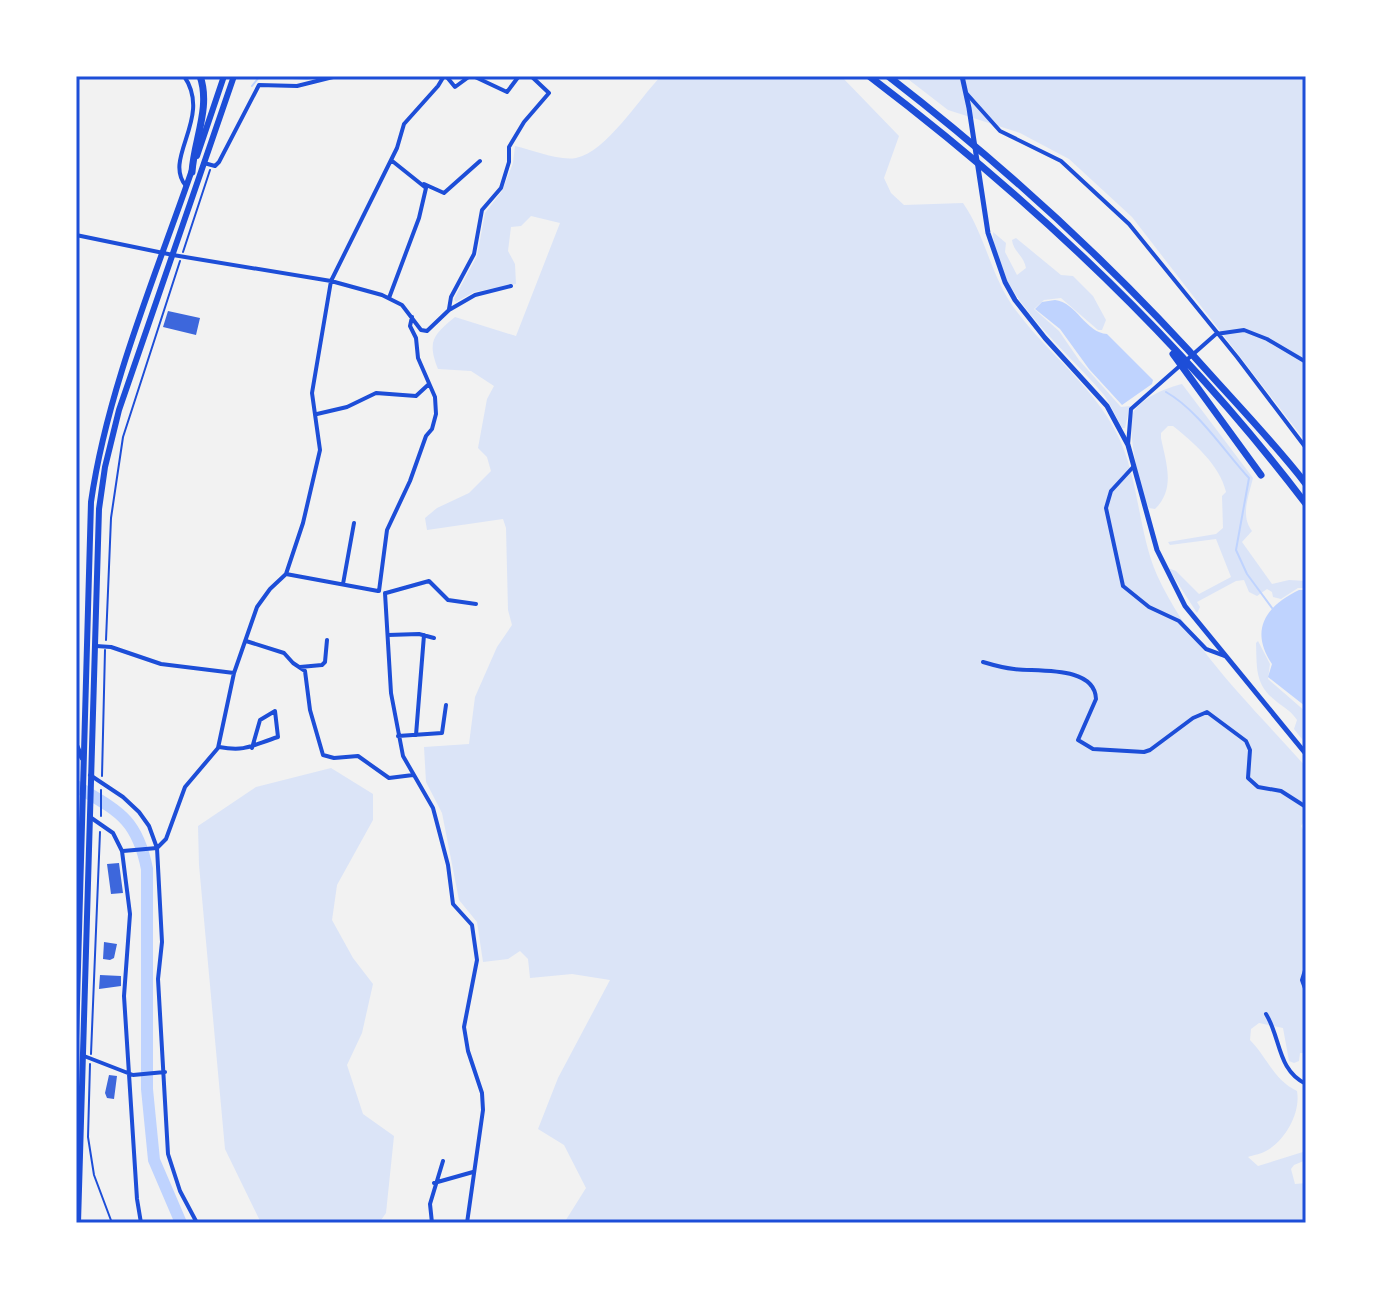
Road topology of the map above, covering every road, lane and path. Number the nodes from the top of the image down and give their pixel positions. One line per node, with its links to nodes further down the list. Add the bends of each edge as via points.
1 (184, 76): 19 (street, via 194,100 178,168)
2 (200, 76): 17 (highway, via 204,106)
3 (224, 76): 17 (main road)
4 (234, 76): 16 (main road)
5 (337, 76): 16 (street, via 297,86 257,85 219,162)
6 (445, 76): 7 (street, via 455,87); 14 (street, via 404,124)
7 (471, 76): 8 (street, via 507,92)
8 (519, 76)
9 (531, 76): 28 (street, via 549,93 509,147 501,188 482,210 474,254)
10 (869, 76): 31 (highway, via 1024,204)
11 (888, 76): 40 (highway, via 1090,249 1180,340)
12 (962, 76): 13 (street)
13 (966, 92): 30 (street, via 1000,131 1061,161 1115,210); 36 (street, via 998,266 1015,300 1107,406)
14 (391, 160): 18 (street); 25 (street)
15 (480, 161): 18 (street, via 444,193)
16 (208, 164): 22 (path); 23 (main road)
17 (192, 172): 19 (main road)
18 (421, 183): 27 (street, via 426,188 419,218)
19 (186, 187): 21 (main road)
20 (76, 235): 21 (street)
21 (164, 253): 23 (street); 35 (main road)
22 (183, 253)
23 (173, 255): 25 (street); 35 (main road)
24 (181, 259): 57 (path, via 123,437 111,518)
25 (331, 281): 27 (street); 34 (street, via 314,372)
26 (511, 286): 28 (street, via 475,295)
27 (389, 298): 29 (street)
28 (448, 310): 29 (street, via 427,331)
29 (412, 317): 33 (street, via 418,358)
30 (1216, 334): 32 (street, via 1244,330); 36 (street, via 1129,412); 37 (street)
31 (1167, 342): 39 (highway); 41 (highway)
32 (1306, 362)
33 (429, 384): 34 (street, via 416,396 376,393); 45 (street, via 436,414 387,530)
34 (316, 414): 43 (street, via 317,469)
35 (107, 435): 49 (main road, via 91,502); 50 (main road)
36 (1128, 445): 38 (street)
37 (1306, 448)
38 (1134, 466): 58 (street, via 1157,550 1174,588); 58 (street, via 1111,491 1106,508 1123,586 1149,607 1179,621 1206,649)
39 (1261, 475)
40 (1306, 483)
41 (1306, 504)
42 (354, 523): 44 (street)
43 (286, 574): 44 (street); 55 (street, via 257,607)
44 (343, 585): 45 (street)
45 (379, 591): 46 (street)
46 (385, 593): 47 (street, via 429,581 448,600); 51 (street)
47 (476, 604)
48 (76, 614): 49 (main road)
49 (86, 615): 50 (main road); 61 (main road)
50 (95, 616): 56 (main road)
51 (388, 635): 52 (street); 66 (street)
52 (424, 635): 53 (street); 65 (street)
53 (434, 638)
54 (327, 640): 60 (street, via 325,662)
55 (245, 641): 60 (street, via 284,653); 62 (street)
56 (94, 646): 57 (street); 61 (main road)
57 (106, 646): 62 (street, via 161,664); 75 (path)
58 (1225, 656): 70 (street)
59 (983, 662): 76 (street, via 1068,673 1088,682 1096,699 1078,740 1093,749 1150,750 1207,712 1246,741 1248,778 1254,785 1281,791)
60 (300, 667): 73 (street, via 307,674 310,710 323,755 358,756 389,778)
61 (89, 670): 64 (main road); 74 (main road)
62 (234, 673): 68 (street)
63 (446, 705): 65 (street, via 442,733)
64 (80, 718): 71 (main road)
65 (416, 735): 66 (street)
66 (398, 736): 73 (street)
67 (76, 744): 71 (street)
68 (219, 747): 69 (street); 80 (street, via 185,787 166,839)
69 (252, 748): 69 (street, via 260,720 275,711 278,737)
70 (1306, 754)
71 (82, 758): 72 (main road)
72 (80, 771): 77 (main road)
73 (413, 775): 94 (street, via 433,808 453,904 472,925 477,951 464,1027 482,1093)
74 (90, 777): 75 (street); 77 (main road)
75 (101, 783): 78 (path); 80 (street, via 139,812)
76 (1306, 807)
77 (84, 811): 81 (street, via 113,833); 82 (main road); 83 (main road)
78 (101, 819)
79 (100, 827): 89 (path)
80 (156, 848): 81 (street); 90 (street)
81 (122, 851): 91 (street, via 130,914 124,996)
82 (78, 885): 83 (main road)
83 (82, 928): 87 (main road); 89 (main road)
84 (1306, 967): 85 (street)
85 (1306, 991)
86 (1266, 1014): 92 (street, via 1286,1066)
87 (76, 1039)
88 (76, 1052): 89 (street)
89 (87, 1057): 91 (street); 96 (main road); 97 (path, via 88,1137 94,1175)
90 (164, 1073): 91 (street); 99 (street, via 171,1168)
91 (131, 1074): 98 (street)
92 (1306, 1084)
93 (443, 1161): 95 (street)
94 (473, 1172): 95 (street); 101 (street)
95 (434, 1183): 100 (street)
96 (78, 1223)
97 (112, 1223)
98 (141, 1223)
99 (197, 1223)
100 (432, 1223)
101 (467, 1223)

